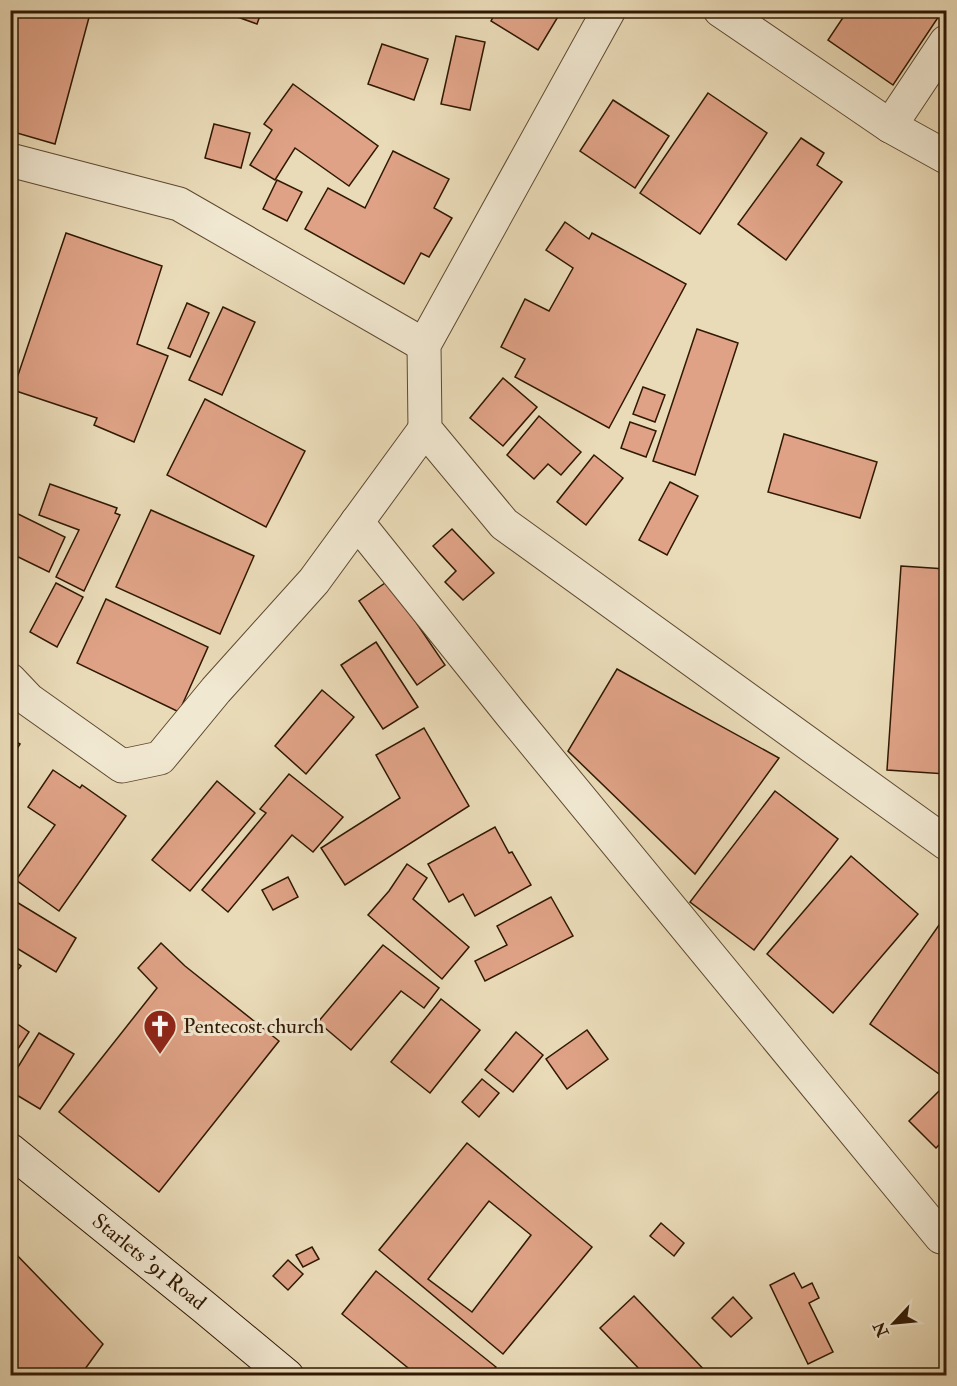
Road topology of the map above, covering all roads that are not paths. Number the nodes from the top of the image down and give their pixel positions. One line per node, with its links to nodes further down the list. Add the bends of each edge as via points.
1 (609, 10): 7 (street)
2 (720, 10): 4 (street)
3 (946, 42): 4 (street)
4 (890, 126): 5 (street)
5 (946, 157)
6 (10, 160): 7 (street, via 179,204)
7 (424, 345): 8 (street)
8 (425, 429): 9 (street); 11 (street, via 504,524)
9 (357, 522): 10 (street, via 314,581 160,758 122,766 29,700); 13 (street)
10 (10, 680)
11 (946, 843)
12 (10, 1150): 14 (street, Starlets '91 Road)
13 (941, 1237)
14 (287, 1376)

